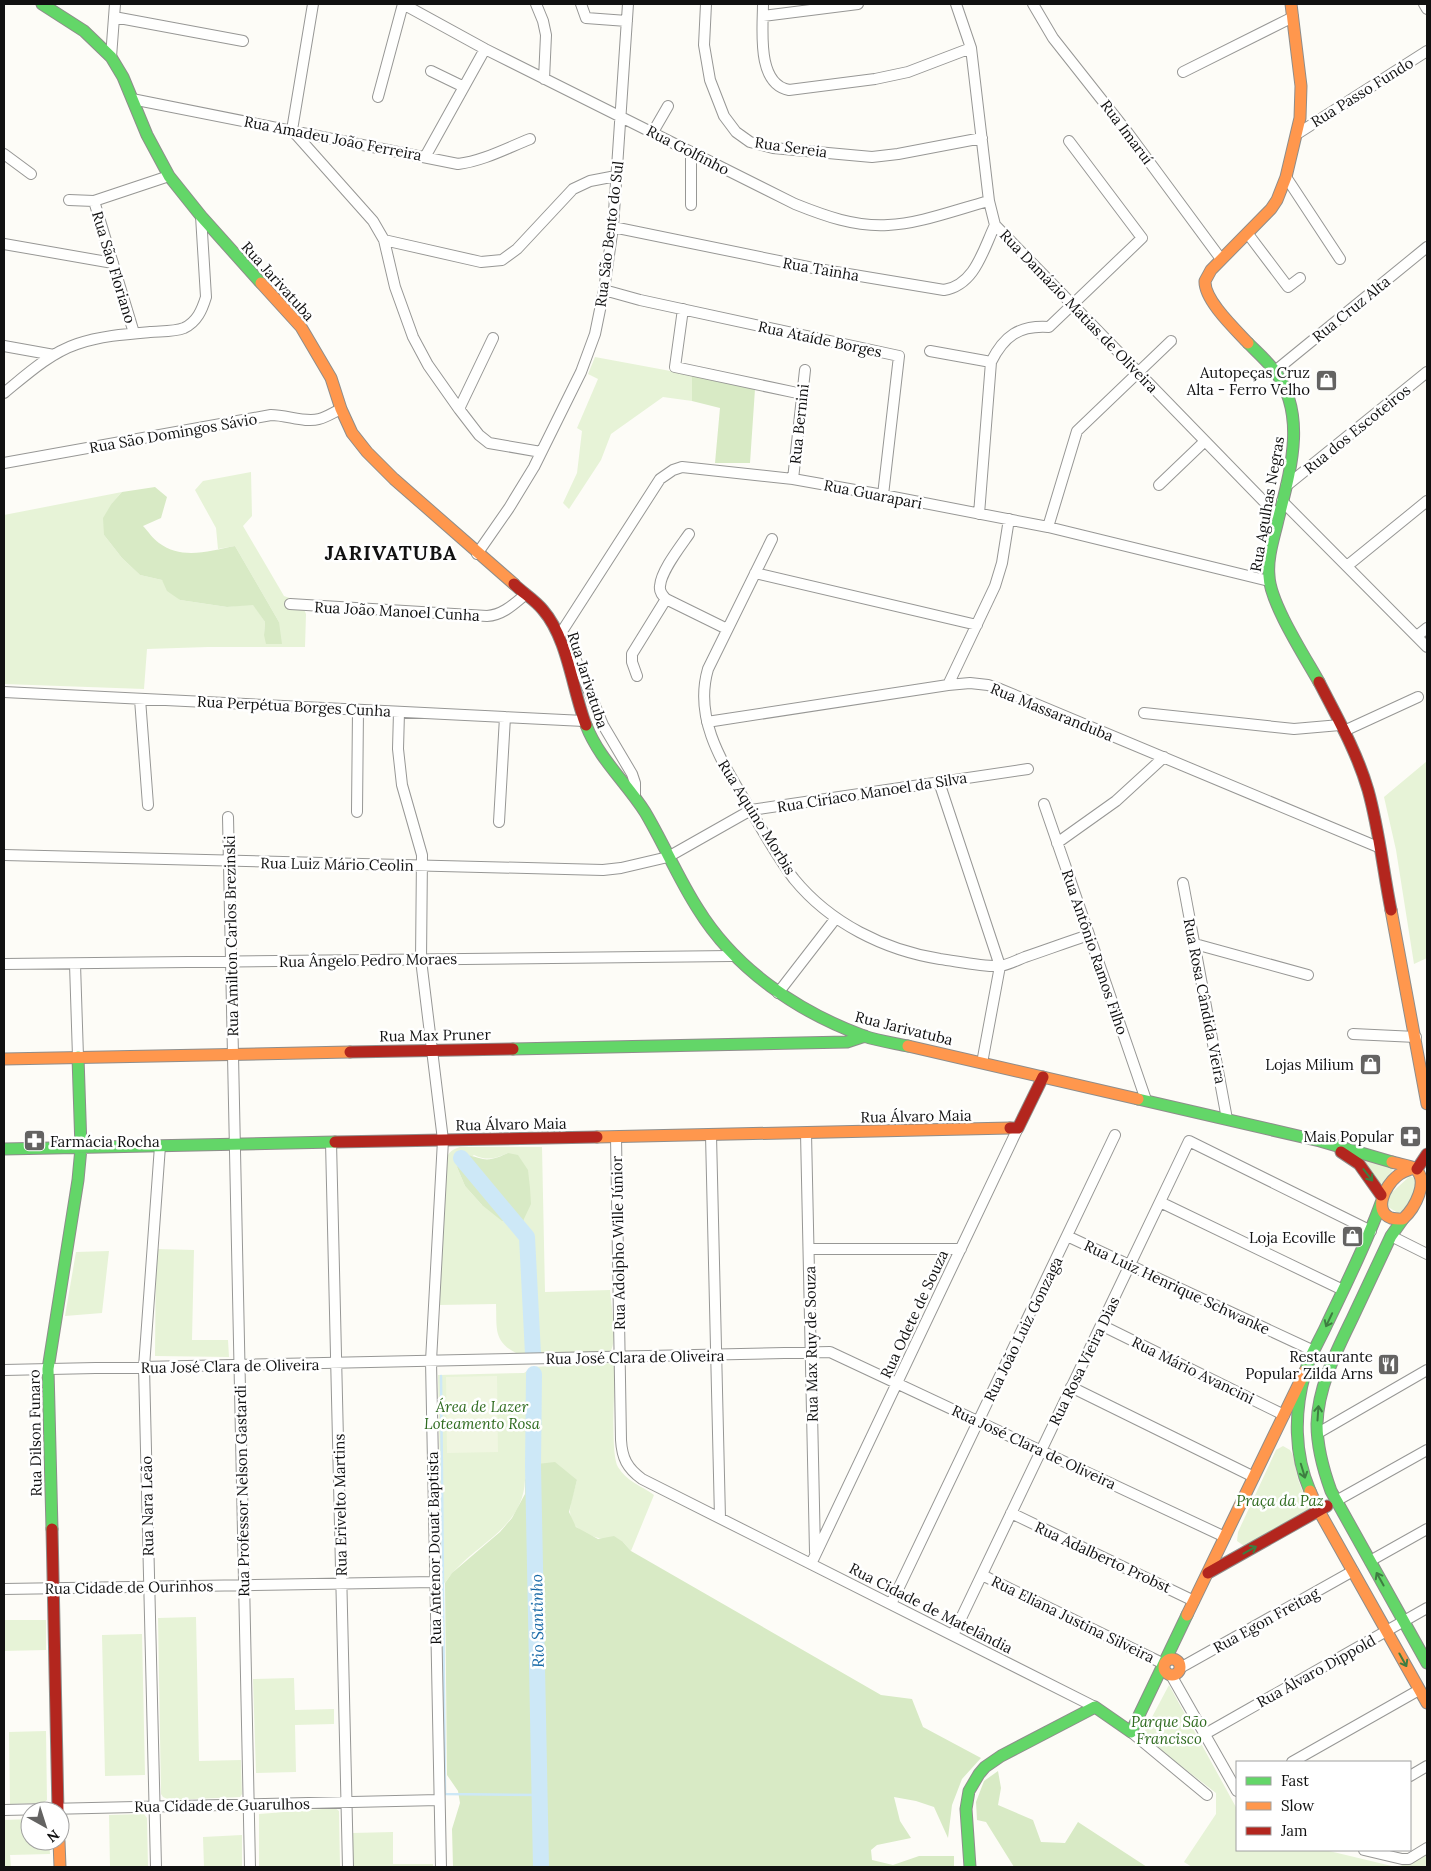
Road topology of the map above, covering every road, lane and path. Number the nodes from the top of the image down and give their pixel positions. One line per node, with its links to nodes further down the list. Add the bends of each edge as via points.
1 (42, 4): 25 (street, Rua Jarivatuba, via 84,32)
2 (115, 4): 18 (street)
3 (313, 4): 34 (street)
4 (403, 4): 23 (street, Rua Golfinho); 30 (street)
5 (536, 4): 28 (street, via 546,35)
6 (581, 4): 20 (street, via 586,18)
7 (628, 4): 20 (street, Rua São Bento do Sul)
8 (706, 4): 37 (street, Rua Sereia, via 704,44 710,80 724,116 736,132 750,142 773,148 872,157)
9 (764, 4): 17 (street)
10 (858, 4): 15 (street)
11 (956, 4): 22 (street, Rua Damázio Matias de Oliveira)
12 (1033, 4): 58 (street, Rua Imaruí, via 1063,51)
13 (1291, 4): 19 (street, Rua Agulhas Negras)
14 (1424, 4): 16 (street)
15 (806, 7): 17 (street)
16 (1427, 9)
17 (763, 16): 22 (street, via 765,64 782,89 852,83 908,72)
18 (114, 17): 21 (street); 25 (street)
19 (1293, 17): 27 (street); 36 (street, Rua Agulhas Negras, via 1300,86)
20 (627, 21): 33 (street, Rua São Bento do Sul)
21 (242, 41)
22 (972, 48): 37 (street, Rua Damázio Matias de Oliveira)
23 (485, 50): 28 (street, Rua Golfinho); 29 (street)
24 (1427, 51): 36 (street, Rua Passo Fundo)
25 (111, 57): 31 (street, Rua Jarivatuba)
26 (431, 70): 29 (street)
27 (1183, 72)
28 (544, 79): 33 (street, Rua Golfinho)
29 (464, 87): 42 (street)
30 (378, 97)
31 (132, 98): 34 (street, Rua Amadeu João Ferreira); 44 (street, Rua Jarivatuba, via 147,136)
32 (668, 106): 35 (street)
33 (622, 117): 35 (street, Rua Golfinho); 45 (street, Rua São Bento do Sul)
34 (292, 130): 42 (street, Rua Amadeu João Ferreira); 55 (street, via 373,221)
35 (652, 132): 40 (street, Rua Golfinho)
36 (1297, 134): 46 (street, Rua Agulhas Negras)
37 (982, 138): 49 (street, Rua Damázio Matias de Oliveira)
38 (530, 139): 42 (street, Rua Amadeu João Ferreira, via 468,163)
39 (1069, 141): 63 (street, via 1142,238)
40 (691, 152): 49 (street, Rua Golfinho, via 795,204 862,225 889,226 910,222); 50 (street)
41 (4, 154): 43 (street)
42 (425, 157)
43 (31, 174)
44 (169, 176): 48 (street); 51 (street, Rua Jarivatuba)
45 (616, 176): 53 (street, Rua São Bento do Sul); 55 (street, via 590,181 573,189 518,249 502,260 482,262)
46 (1286, 177): 54 (street, Rua Agulhas Negras, via 1277,200); 59 (street)
47 (68, 200): 48 (street)
48 (94, 201): 60 (street, Rua São Floriano)
49 (988, 201): 52 (street, Rua Damázio Matias de Oliveira)
50 (691, 205)
51 (200, 216): 65 (street, via 206,284 202,309 185,327 177,330); 78 (street, Rua Jarivatuba, via 301,327 328,372)
52 (995, 225): 53 (street, Rua Tainha, via 970,276 962,284 944,290 818,269); 63 (street, Rua Damázio Matias de Oliveira)
53 (613, 226): 62 (street, Rua São Bento do Sul)
54 (1248, 234): 58 (street, Rua Agulhas Negras); 61 (street, via 1288,287)
55 (384, 240): 79 (street, via 413,337)
56 (4, 244): 60 (street)
57 (1427, 247): 73 (street, Rua Cruz Alta)
58 (1221, 259): 73 (street, Rua Agulhas Negras, via 1208,274 1207,293)
59 (1340, 259)
60 (113, 263): 65 (street, Rua São Floriano)
61 (1300, 278)
62 (604, 290): 64 (street, Rua Ataíde Borges); 81 (street, Rua São Bento do Sul, via 591,348)
63 (1073, 304): 71 (street, via 1049,327 1018,331 1001,345); 74 (street, Rua Damázio Matias de Oliveira)
64 (683, 310): 77 (street, via 675,367); 86 (street, Rua Ataíde Borges, via 899,356)
65 (134, 333): 70 (street, via 90,340)
66 (493, 338): 79 (street)
67 (1171, 342): 74 (street)
68 (4, 346): 70 (street)
69 (930, 352): 71 (street)
70 (54, 354): 76 (street)
71 (991, 362): 89 (street)
72 (804, 370): 77 (street, Rua Bernini)
73 (1275, 371): 85 (street, Rua Agulhas Negras, via 1294,414 1294,440)
74 (1139, 372): 80 (street, Rua Damázio Matias de Oliveira); 92 (street, via 1077,431)
75 (1427, 372): 85 (street, Rua dos Escoteiros)
76 (4, 393)
77 (802, 394): 83 (street, Rua Bernini)
78 (341, 408): 82 (street, Rua São Domingos Sávio, via 318,420 272,415); 95 (street, Rua Jarivatuba, via 352,433 366,452)
79 (459, 409): 81 (street, via 489,443)
80 (1205, 441): 84 (street); 90 (street, Rua Damázio Matias de Oliveira)
81 (541, 452): 95 (street, Rua São Bento do Sul)
82 (4, 463)
83 (793, 479): 86 (street, Rua Guarapari); 106 (street, Rua Guarapari, via 690,467 665,474 636,515)
84 (1159, 485)
85 (1286, 486): 88 (street, Rua Agulhas Negras)
86 (883, 495): 89 (street, Rua Guarapari)
87 (1427, 500): 96 (street)
88 (1282, 502): 90 (street, Rua Agulhas Negras); 96 (street)
89 (979, 514): 91 (street, Rua Guarapari)
90 (1279, 517): 98 (street, Rua Agulhas Negras, via 1270,558)
91 (1009, 519): 92 (street, Rua Guarapari); 102 (street, via 998,575)
92 (1048, 527): 98 (street, Rua Guarapari)
93 (688, 534): 100 (street, via 661,581 660,589)
94 (772, 539): 97 (street, Rua Aquino Morbis)
95 (478, 554): 99 (street, Rua Jarivatuba)
96 (1347, 566): 105 (street)
97 (755, 573): 102 (street); 104 (street, Rua Aquino Morbis)
98 (1269, 582): 119 (street, Rua Agulhas Negras)
99 (526, 594): 101 (street, Rua João Manoel Cunha, via 503,612 487,616); 106 (street, Rua Jarivatuba, via 542,610)
100 (666, 599): 104 (street); 108 (street, via 632,654)
101 (290, 604)
102 (977, 625): 109 (street)
103 (1427, 628): 105 (street)
104 (727, 629): 118 (street, Rua Aquino Morbis, via 706,678)
105 (1417, 636): 107 (street)
106 (560, 640): 117 (street, Rua Jarivatuba); 123 (street, via 575,658 603,725 632,774)
107 (1427, 647)
108 (637, 676)
109 (948, 685): 118 (street, Rua Massaranduba); 120 (street, Rua Massaranduba, via 970,683 1000,689)
110 (4, 692): 112 (street, Rua Perpétua Borges Cunha)
111 (1418, 697): 119 (street)
112 (140, 699): 113 (street, Rua Perpétua Borges Cunha); 125 (street)
113 (358, 710): 114 (street, Rua Perpétua Borges Cunha); 127 (street)
114 (399, 712): 116 (street, Rua Perpétua Borges Cunha); 135 (street, Rua Antenor Douat Baptista, via 399,767)
115 (1144, 713): 119 (street, via 1294,729)
116 (505, 717): 117 (street, Rua Perpétua Borges Cunha); 129 (street)
117 (584, 721): 123 (street, Rua Jarivatuba, via 600,754)
118 (707, 722): 126 (street, Rua Aquino Morbis, via 719,756)
119 (1342, 728): 131 (street, Rua Agulhas Negras, via 1364,776)
120 (1164, 757): 130 (street, via 1116,801); 131 (street, Rua Massaranduba)
121 (1028, 768): 122 (street, Rua Ciríaco Manoel da Silva)
122 (939, 782): 126 (street, Rua Ciríaco Manoel da Silva); 145 (street)
123 (635, 796): 133 (street, Rua Jarivatuba)
124 (1044, 804): 130 (street, Rua Antônio Ramos Filho)
125 (148, 805)
126 (751, 810): 133 (street, Rua Ciríaco Manoel da Silva); 137 (street, Rua Aquino Morbis, via 794,878)
127 (357, 812)
128 (228, 817): 134 (street, Rua Amilton Carlos Brezinski)
129 (499, 822)
130 (1057, 843): 138 (street, Rua Antônio Ramos Filho)
131 (1378, 847): 150 (street, Rua Agulhas Negras)
132 (4, 855): 134 (street, Rua Luiz Mário Ceolin)
133 (668, 857): 135 (street, Rua Luiz Mário Ceolin, via 604,870); 140 (street, Rua Jarivatuba, via 701,916)
134 (229, 861): 135 (street, Rua Luiz Mário Ceolin); 142 (street, Rua Amilton Carlos Brezinski)
135 (423, 866): 141 (street, Rua Antenor Douat Baptista)
136 (1183, 883): 139 (street, Rua Rosa Cândida Vieira)
137 (836, 918): 145 (street, Rua Aquino Morbis, via 903,951); 147 (street)
138 (1089, 935): 145 (street, Rua Aquino Morbis); 157 (street, Rua Antônio Ramos Filho)
139 (1195, 944): 146 (street); 159 (street, Rua Rosa Cândida Vieira)
140 (732, 956): 141 (street, Rua Ângelo Pedro Moraes); 147 (street, Rua Jarivatuba)
141 (421, 960): 142 (street, Rua Ângelo Pedro Moraes); 151 (street, Rua Antenor Douat Baptista)
142 (232, 962): 144 (street, Rua Ângelo Pedro Moraes); 152 (street, Rua Amilton Carlos Brezinski)
143 (4, 964): 144 (street, Rua Ângelo Pedro Moraes)
144 (75, 964): 153 (street)
145 (1000, 966): 155 (street)
146 (1308, 975)
147 (778, 993): 149 (street, Rua Jarivatuba, via 820,1018)
148 (1353, 1034): 150 (street)
149 (865, 1036): 151 (street, Rua Max Pruner, via 847,1042); 155 (street, Rua Jarivatuba)
150 (1422, 1037): 158 (street, Rua Agulhas Negras)
151 (432, 1050): 152 (street, Rua Max Pruner); 165 (street, Rua Antenor Douat Baptista)
152 (234, 1054): 153 (street, Rua Max Pruner); 168 (street, Rua Professor Nelson Gastardi)
153 (78, 1057): 154 (street, Rua Max Pruner); 170 (street, Rua Dilson Funaro)
154 (4, 1059)
155 (982, 1063): 156 (street, Rua Jarivatuba)
156 (1043, 1076): 157 (street, Rua Jarivatuba); 160 (street, Rua Odete de Souza)
157 (1146, 1100): 159 (street, Rua Jarivatuba)
158 (1427, 1104)
159 (1227, 1119): 166 (street, Rua Jarivatuba)
160 (1018, 1128): 161 (street, Rua Álvaro Maia); 181 (street, Rua Odete de Souza)
161 (806, 1133): 162 (street, Rua Álvaro Maia); 180 (street, Rua Max Ruy de Souza)
162 (711, 1135): 164 (street, Rua Álvaro Maia); 188 (street)
163 (1115, 1135): 178 (street, Rua João Luiz Gonzaga)
164 (616, 1137): 165 (street, Rua Álvaro Maia); 189 (street, Rua Adolpho Wille Júnior)
165 (443, 1140): 167 (street, Rua Álvaro Maia); 190 (street, Rua Antenor Douat Baptista)
166 (1320, 1141): 173 (street, Rua Jarivatuba); 174 (street, Rua Jarivatuba, one-way to 174, via 1359,1164)
167 (331, 1142): 168 (street, Rua Álvaro Maia); 191 (street, Rua Erivelto Martins)
168 (236, 1144): 169 (street, Rua Álvaro Maia); 192 (street, Rua Professor Nelson Gastardi)
169 (160, 1146): 170 (street, Rua Álvaro Maia); 193 (street, Rua Nara Leão)
170 (81, 1148): 171 (street, Rua Álvaro Maia); 194 (street, Rua Dilson Funaro)
171 (4, 1149)
172 (1427, 1154): 173 (street)
173 (1423, 1182): 174 (street, via 1401,1172 1386,1188); 176 (street, via 1412,1212)
174 (1381, 1199): 176 (street, Rua Jarivatuba, via 1384,1213 1390,1218); 177 (street)
175 (1160, 1202): 177 (street, Rua Rosa Vieira Dias, via 1189,1141); 183 (street, Rua Rosa Vieira Dias); 184 (street)
176 (1403, 1219): 179 (street)
177 (1371, 1231): 184 (street)
178 (1067, 1236): 183 (street, Rua Luiz Henrique Schwanke); 201 (street, Rua João Luiz Gonzaga)
179 (1392, 1236): 182 (street); 202 (street, one-way to 179, via 1320,1400 1327,1372)
180 (809, 1249): 181 (street); 187 (street, Rua Max Ruy de Souza)
181 (961, 1249): 198 (street, Rua Odete de Souza)
182 (1427, 1254)
183 (1130, 1265): 185 (street, Rua Rosa Vieira Dias); 186 (street, Rua Luiz Henrique Schwanke)
184 (1343, 1290): 186 (street, one-way to 186)
185 (1101, 1325): 199 (street, Rua Rosa Vieira Dias); 200 (street, Rua Mário Avancini)
186 (1314, 1351): 197 (street)
187 (811, 1353): 188 (street, Rua José Clara de Oliveira); 198 (street, Rua José Clara de Oliveira, via 830,1352); 213 (street, Rua Max Ruy de Souza)
188 (716, 1355): 189 (street, Rua José Clara de Oliveira); 210 (street)
189 (620, 1357): 190 (street, Rua José Clara de Oliveira); 205 (street, Rua Adolpho Wille Júnior, via 621,1449)
190 (431, 1361): 191 (street, Rua José Clara de Oliveira); 218 (street, Rua Antenor Douat Baptista)
191 (336, 1363): 192 (street, Rua José Clara de Oliveira); 219 (street, Rua Erivelto Martins)
192 (240, 1365): 193 (street, Rua José Clara de Oliveira); 220 (street, Rua Professor Nelson Gastardi)
193 (144, 1367): 194 (street, Rua José Clara de Oliveira); 221 (street, Rua Nara Leão)
194 (48, 1369): 195 (street, Rua José Clara de Oliveira); 222 (street, Rua Dilson Funaro)
195 (4, 1370)
196 (1427, 1370): 202 (street)
197 (1305, 1371): 200 (street); 208 (street, one-way to 208, via 1298,1409 1298,1448 1302,1472)
198 (897, 1383): 201 (street, Rua José Clara de Oliveira); 213 (street, Rua Odete de Souza)
199 (1071, 1387): 203 (street, Rua Rosa Vieira Dias); 206 (street)
200 (1284, 1415): 206 (street)
201 (979, 1421): 203 (street, Rua José Clara de Oliveira); 225 (street, Rua João Luiz Gonzaga)
202 (1318, 1433): 207 (street, via 1321,1461)
203 (1041, 1450): 209 (street, Rua Rosa Vieira Dias); 212 (street, Rua José Clara de Oliveira)
204 (1427, 1450): 207 (street)
205 (628, 1468): 210 (street, Rua Cidade de Matelândia, via 642,1479)
206 (1254, 1477): 212 (street)
207 (1336, 1501): 208 (street); 214 (street)
208 (1319, 1510): 215 (street); 216 (street, one-way to 208)
209 (1011, 1514): 217 (street, Rua Rosa Vieira Dias); 224 (street, Rua Adalberto Probst)
210 (720, 1518): 213 (street, Rua Cidade de Matelândia)
211 (1427, 1529): 214 (street)
212 (1225, 1538): 216 (street)
213 (813, 1559): 225 (street, Rua Cidade de Matelândia)
214 (1370, 1561): 227 (street, one-way to 214)
215 (1353, 1571): 228 (street); 233 (street, Rua Egon Freitag)
216 (1208, 1574): 224 (street)
217 (982, 1575): 229 (street, Rua Rosa Vieira Dias); 232 (street, Rua Eliana Justina Silveira)
218 (435, 1582): 219 (street, Rua Cidade de Ourinhos); 245 (street, Rua Antenor Douat Baptista)
219 (341, 1584): 220 (street, Rua Cidade de Ourinhos); 247 (street, Rua Erivelto Martins)
220 (244, 1585): 221 (street, Rua Cidade de Ourinhos); 248 (street, Rua Professor Nelson Gastardi)
221 (149, 1587): 222 (street, Rua Cidade de Ourinhos); 249 (street, Rua Nara Leão)
222 (53, 1588): 223 (street, Rua Cidade de Ourinhos); 246 (street, Rua Dilson Funaro)
223 (4, 1589)
224 (1194, 1600): 230 (street)
225 (891, 1604): 229 (street, Rua Cidade de Matelândia)
226 (1427, 1608): 227 (street, Rua Álvaro Dippold)
227 (1404, 1621): 228 (street, Rua Álvaro Dippold); 231 (street)
228 (1387, 1631): 235 (street, one-way to 235); 239 (street, Rua Álvaro Dippold)
229 (953, 1635): 237 (street, Rua Cidade de Matelândia)
230 (1178, 1635): 232 (street); 233 (street)
231 (1427, 1662)
232 (1164, 1664): 233 (street, via 1173,1659); 234 (street)
233 (1177, 1669): 234 (street); 239 (street)
234 (1153, 1686): 238 (street)
235 (1420, 1690): 236 (street); 240 (street)
236 (1427, 1704)
237 (1095, 1707): 238 (street, Rua Cidade de Matelândia); 261 (street, via 993,1761 979,1774 969,1792 966,1810)
238 (1131, 1732): 244 (street, Rua Cidade de Matelândia)
239 (1205, 1734): 243 (street)
240 (1294, 1761)
241 (1427, 1766): 242 (street)
242 (1411, 1775)
243 (1236, 1789)
244 (1207, 1795)
245 (440, 1800): 247 (street, Rua Cidade de Guarulhos); 260 (street, Rua Antenor Douat Baptista)
246 (58, 1801)
247 (347, 1802): 248 (street, Rua Cidade de Guarulhos); 259 (street, Rua Erivelto Martins)
248 (249, 1805): 249 (street, Rua Cidade de Guarulhos); 258 (street, Rua Professor Nelson Gastardi)
249 (154, 1807): 252 (street, Rua Cidade de Guarulhos); 257 (street, Rua Nara Leão)
250 (4, 1810): 251 (street, Rua Cidade de Guarulhos)
251 (20, 1810)
252 (70, 1810)
253 (1427, 1848): 255 (street, via 1409,1859)
254 (59, 1851): 256 (street)
255 (1368, 1851)
256 (60, 1867)
257 (156, 1867)
258 (250, 1867)
259 (348, 1867)
260 (441, 1867)
261 (970, 1867)

